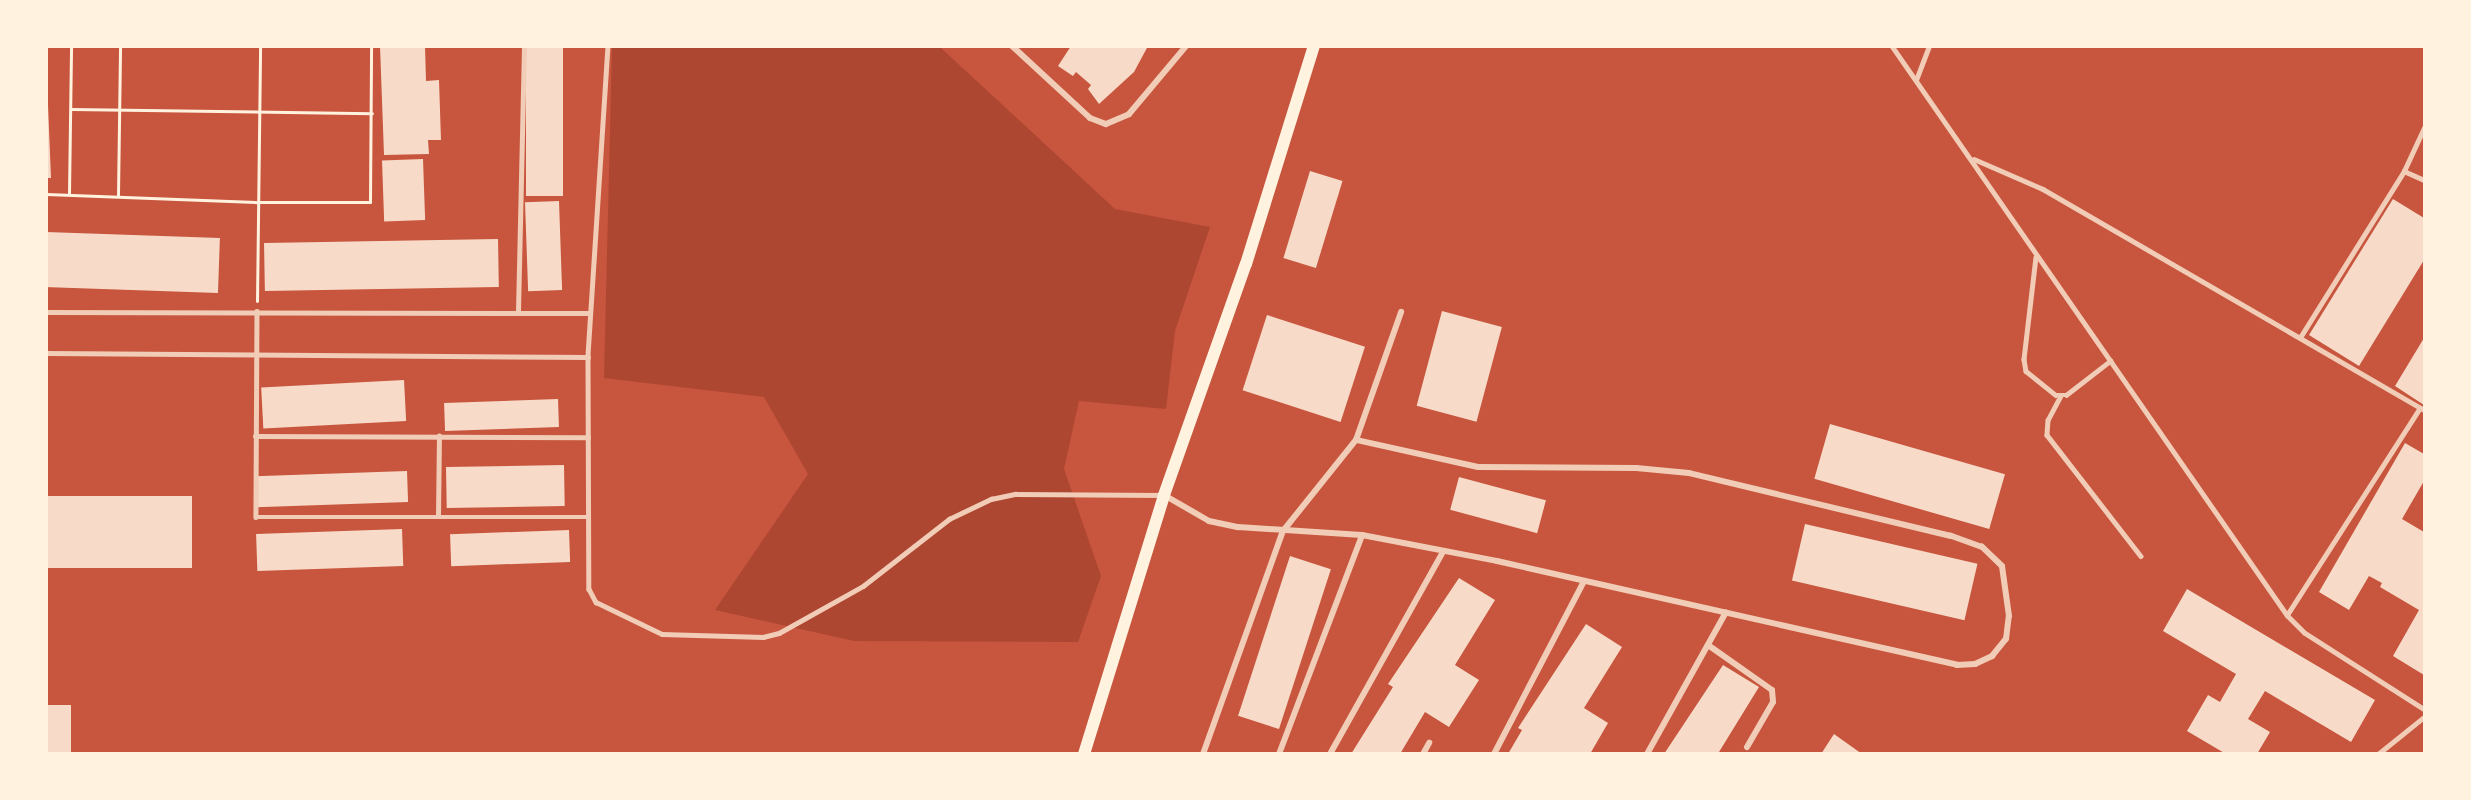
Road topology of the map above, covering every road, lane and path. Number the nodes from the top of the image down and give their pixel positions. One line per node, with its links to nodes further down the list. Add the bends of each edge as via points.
1 (71, 46): 16 (path)
2 (120, 46): 15 (path)
3 (260, 46): 17 (path)
4 (371, 46): 18 (path)
5 (524, 46): 29 (lane)
6 (608, 46): 32 (lane)
7 (1012, 46): 13 (street, via 1090,118 1106,124 1125,118)
8 (1173, 46): 13 (street)
9 (1186, 46): 13 (street)
10 (1314, 46): 44 (main road, via 1246,264)
11 (1892, 46): 14 (lane)
12 (1929, 46): 14 (lane)
13 (1180, 53)
14 (1916, 80): 20 (lane)
15 (118, 108): 16 (path); 17 (path); 25 (path)
16 (71, 109): 24 (path)
17 (259, 110): 18 (path); 26 (path)
18 (372, 113): 26 (path, via 370,202)
19 (2424, 128): 21 (lane)
20 (1972, 159): 27 (lane); 33 (lane, via 2043,189)
21 (2404, 171): 22 (lane); 33 (lane)
22 (2424, 180)
23 (46, 194): 24 (path)
24 (69, 194): 25 (path)
25 (118, 195): 26 (path)
26 (258, 202): 28 (path)
27 (2037, 257): 37 (lane); 38 (lane, via 2024,364 2026,371)
28 (257, 311): 29 (lane); 30 (lane); 34 (lane)
29 (518, 311): 32 (lane)
30 (46, 312)
31 (1401, 312): 43 (street)
32 (590, 313): 36 (lane)
33 (2301, 336): 39 (lane)
34 (257, 352): 35 (lane); 36 (lane); 40 (lane)
35 (46, 353)
36 (588, 357): 42 (lane)
37 (2110, 361): 38 (lane); 53 (lane)
38 (2061, 396): 50 (lane, via 2048,420 2047,435)
39 (2422, 409): 53 (lane)
40 (255, 436): 41 (lane); 45 (lane, via 256,517)
41 (439, 436): 42 (lane); 45 (lane)
42 (588, 437): 46 (lane)
43 (1356, 440): 47 (street); 52 (street, via 1478,467 1636,468 1689,473 1951,536 1982,547 2002,566 2009,616 2006,639 1992,656 1975,664 1957,665)
44 (1164, 495): 46 (lane, via 1015,494 991,499 949,519 863,586 779,633 764,637 662,634 596,602 589,589); 47 (street, via 1209,521); 59 (main road)
45 (438, 516): 46 (lane)
46 (589, 517)
47 (1283, 531): 48 (street); 60 (street)
48 (1362, 536): 49 (street); 61 (street)
49 (1443, 552): 51 (street); 62 (street)
50 (2141, 556)
51 (1584, 581): 52 (street); 64 (street)
52 (1726, 612): 54 (street)
53 (2287, 615): 55 (lane, via 2305,633)
54 (1708, 645): 58 (street, via 1773,690 1773,702); 65 (street)
55 (2424, 709)
56 (2424, 717): 66 (lane)
57 (1429, 743): 63 (street)
58 (1747, 747)
59 (1084, 753)
60 (1203, 753)
61 (1279, 753)
62 (1330, 753)
63 (1423, 753)
64 (1494, 753)
65 (1647, 753)
66 (2378, 753)

